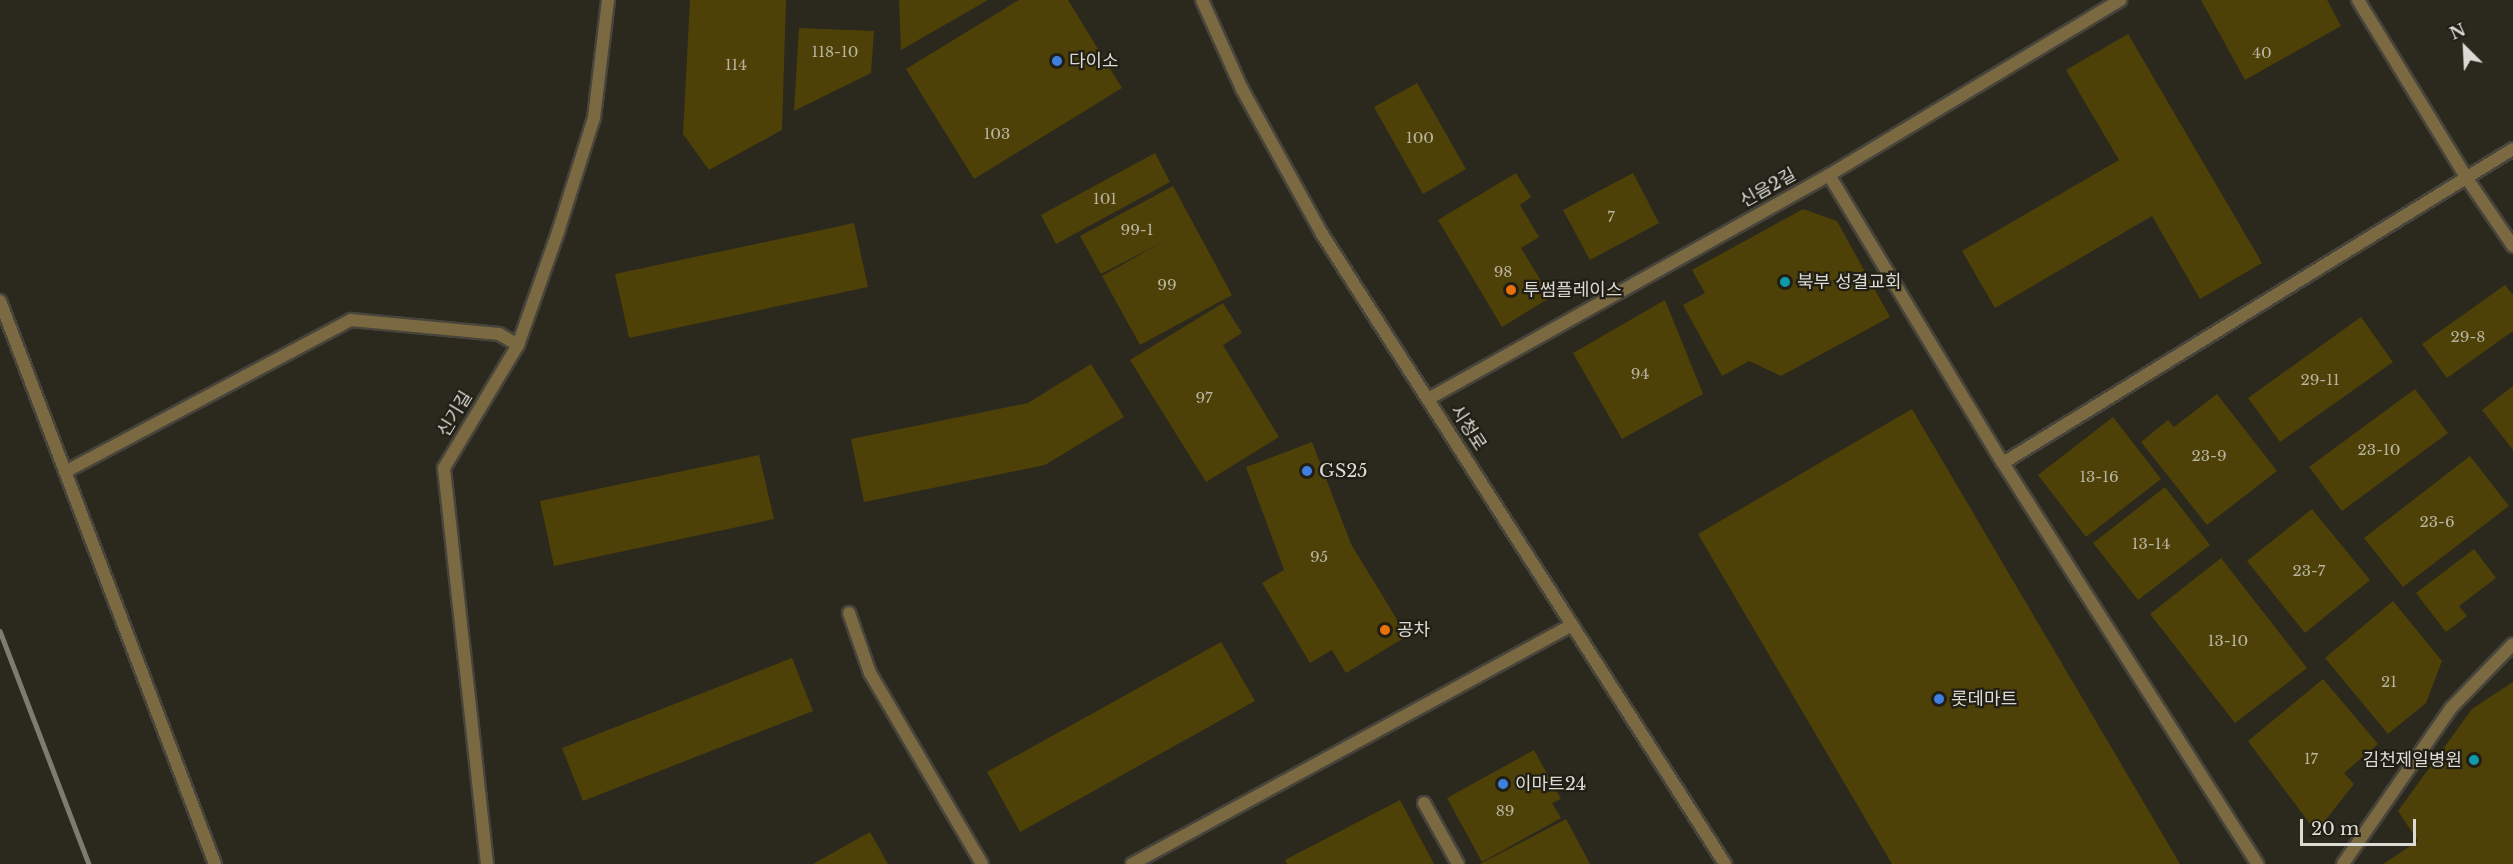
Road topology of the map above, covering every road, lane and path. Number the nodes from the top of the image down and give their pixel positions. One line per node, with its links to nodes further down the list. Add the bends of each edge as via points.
1 (608, 0): 10 (street, 신기길, via 594,118)
2 (1202, 0): 11 (street, 시청로, via 1242,89 1322,234)
3 (2120, 0): 6 (street, 신음2길)
4 (2358, 0): 7 (street)
5 (2513, 149): 7 (street)
6 (1829, 175): 11 (street, 신음2길); 12 (street)
7 (2468, 180): 8 (street); 12 (street)
8 (2513, 246)
9 (0, 301): 13 (street)
10 (518, 345): 13 (street, via 499,334 351,320); 19 (street, 신기길, via 444,468)
11 (1428, 399): 15 (street, 시청로)
12 (2003, 464): 24 (street)
13 (65, 471): 18 (street)
14 (849, 613): 20 (street, via 875,682)
15 (1572, 625): 21 (street); 23 (street, 시청로)
16 (2513, 644): 25 (street, via 2451,708)
17 (1424, 804): 22 (street)
18 (215, 864)
19 (487, 864)
20 (982, 864)
21 (1131, 864)
22 (1458, 864)
23 (1725, 864)
24 (2257, 864)
25 (2343, 864)

